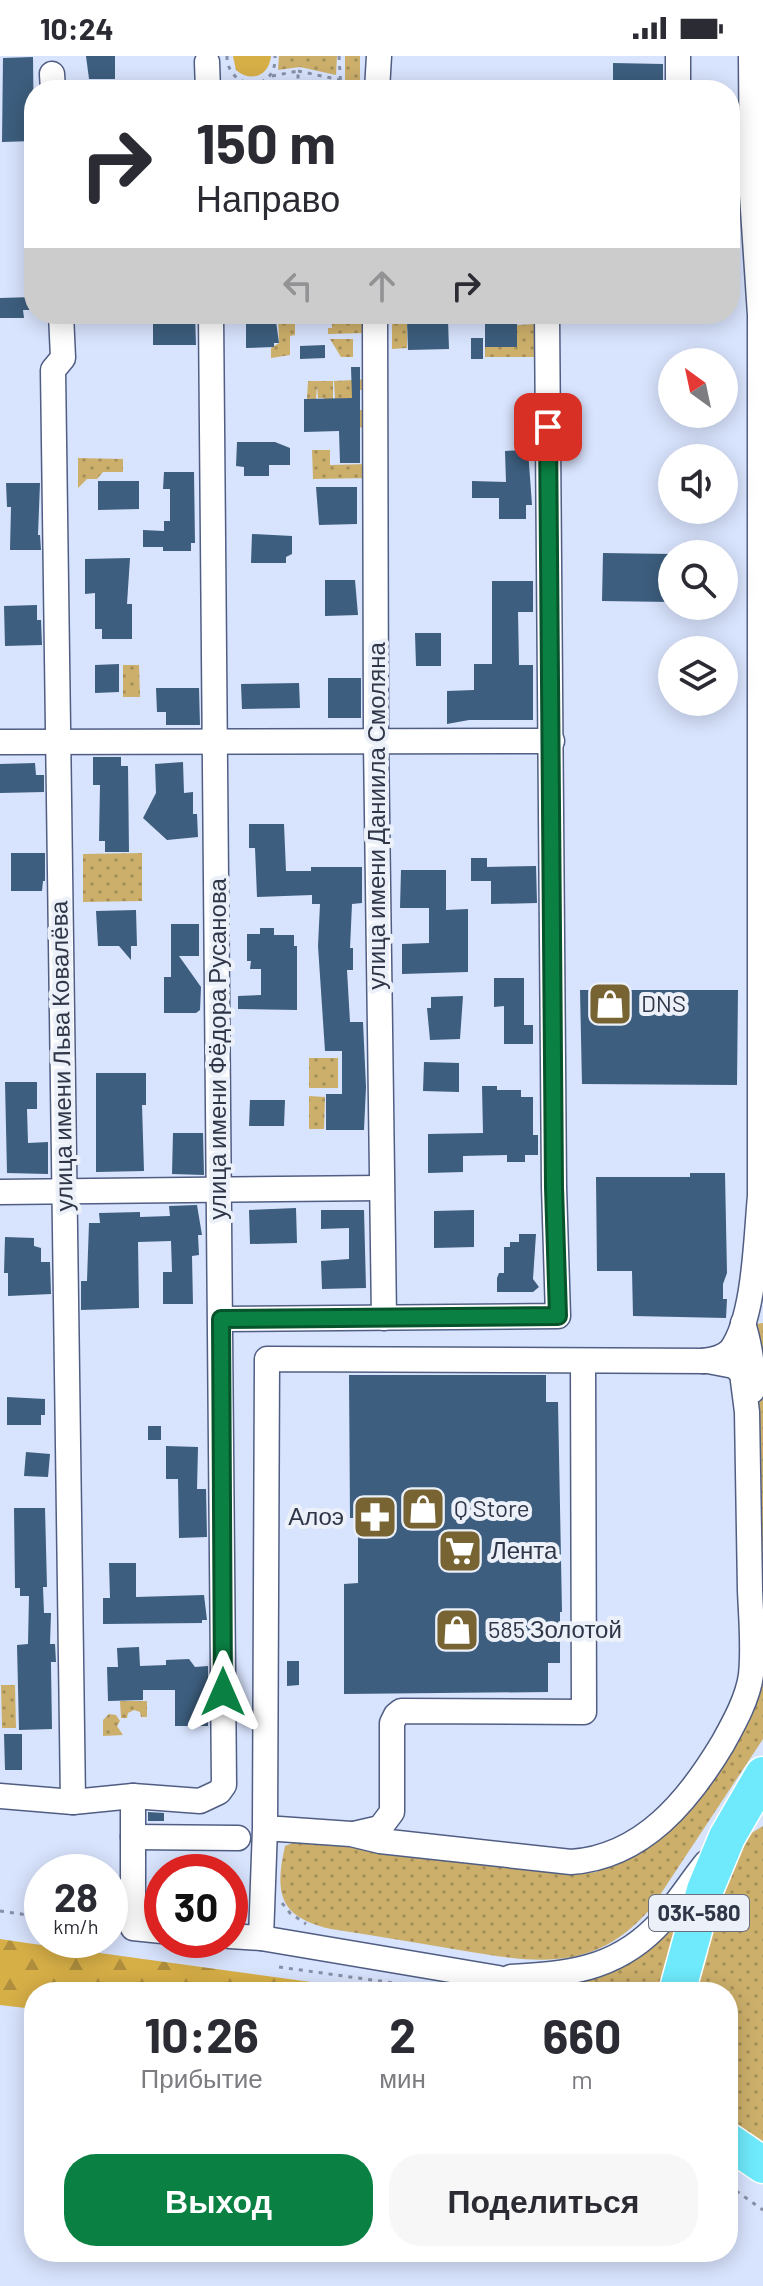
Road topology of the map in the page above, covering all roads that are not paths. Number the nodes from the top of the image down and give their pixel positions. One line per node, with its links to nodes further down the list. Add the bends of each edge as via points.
1 (379, 56): 6 (street)
2 (678, 56): 7 (street)
3 (751, 56): 9 (street)
4 (217, 59): 5 (street)
5 (211, 80)
6 (378, 80)
7 (678, 80)
8 (740, 182): 9 (street)
9 (758, 201): 25 (street, via 760,1196)
10 (61, 324): 16 (street, улица имени Льва Ковалёва, via 63,358 53,370)
11 (211, 324): 17 (street, улица имени Фёдора Русанова)
12 (375, 324): 18 (street, улица имени Даниила Смоляна)
13 (547, 324): 14 (street)
14 (552, 741): 18 (street); 23 (street, via 558,1316)
15 (0, 742): 16 (street)
16 (58, 742): 17 (street); 22 (street, улица имени Льва Ковалёва)
17 (216, 742): 18 (street); 20 (street, улица имени Фёдора Русанова)
18 (376, 742): 19 (street, улица имени Даниила Смоляна)
19 (381, 1188): 20 (street); 23 (street, улица имени Даниила Смоляна)
20 (219, 1191): 22 (street); 24 (street, улица имени Фёдора Русанова)
21 (0, 1192): 22 (street)
22 (64, 1192): 32 (street, улица имени Льва Ковалёва)
23 (384, 1318): 24 (street)
24 (221, 1319): 31 (street, улица имени Фёдора Русанова, via 224,1785 200,1801)
25 (743, 1323): 27 (street, via 730,1352); 28 (street, via 753,1369)
26 (583, 1361): 27 (street); 34 (street, via 267,1359); 35 (street, via 584,1712 401,1711 392,1723 392,1812 376,1830)
27 (702, 1361): 28 (street, via 734,1366 742,1373)
28 (747, 1412): 35 (street, via 751,1677 735,1723 694,1788 668,1817 616,1852 571,1862)
29 (763, 1775): 37 (highway, 03К-580)
30 (0, 1796): 32 (street)
31 (133, 1796): 32 (street); 36 (street)
32 (73, 1802)
33 (763, 1817): 37 (highway)
34 (265, 1828): 35 (street); 41 (street)
35 (351, 1834)
36 (133, 1837): 38 (street); 39 (street, via 133,1928)
37 (727, 1837): 42 (street, via 657,1927 613,1960 549,1975); 44 (highway, 03К-580, via 705,1890)
38 (238, 1838)
39 (144, 1929)
40 (248, 1937): 41 (street)
41 (261, 1938): 42 (street)
42 (498, 1978): 43 (street)
43 (509, 1982)
44 (680, 1982)
45 (738, 2148): 46 (highway)
46 (763, 2165)

